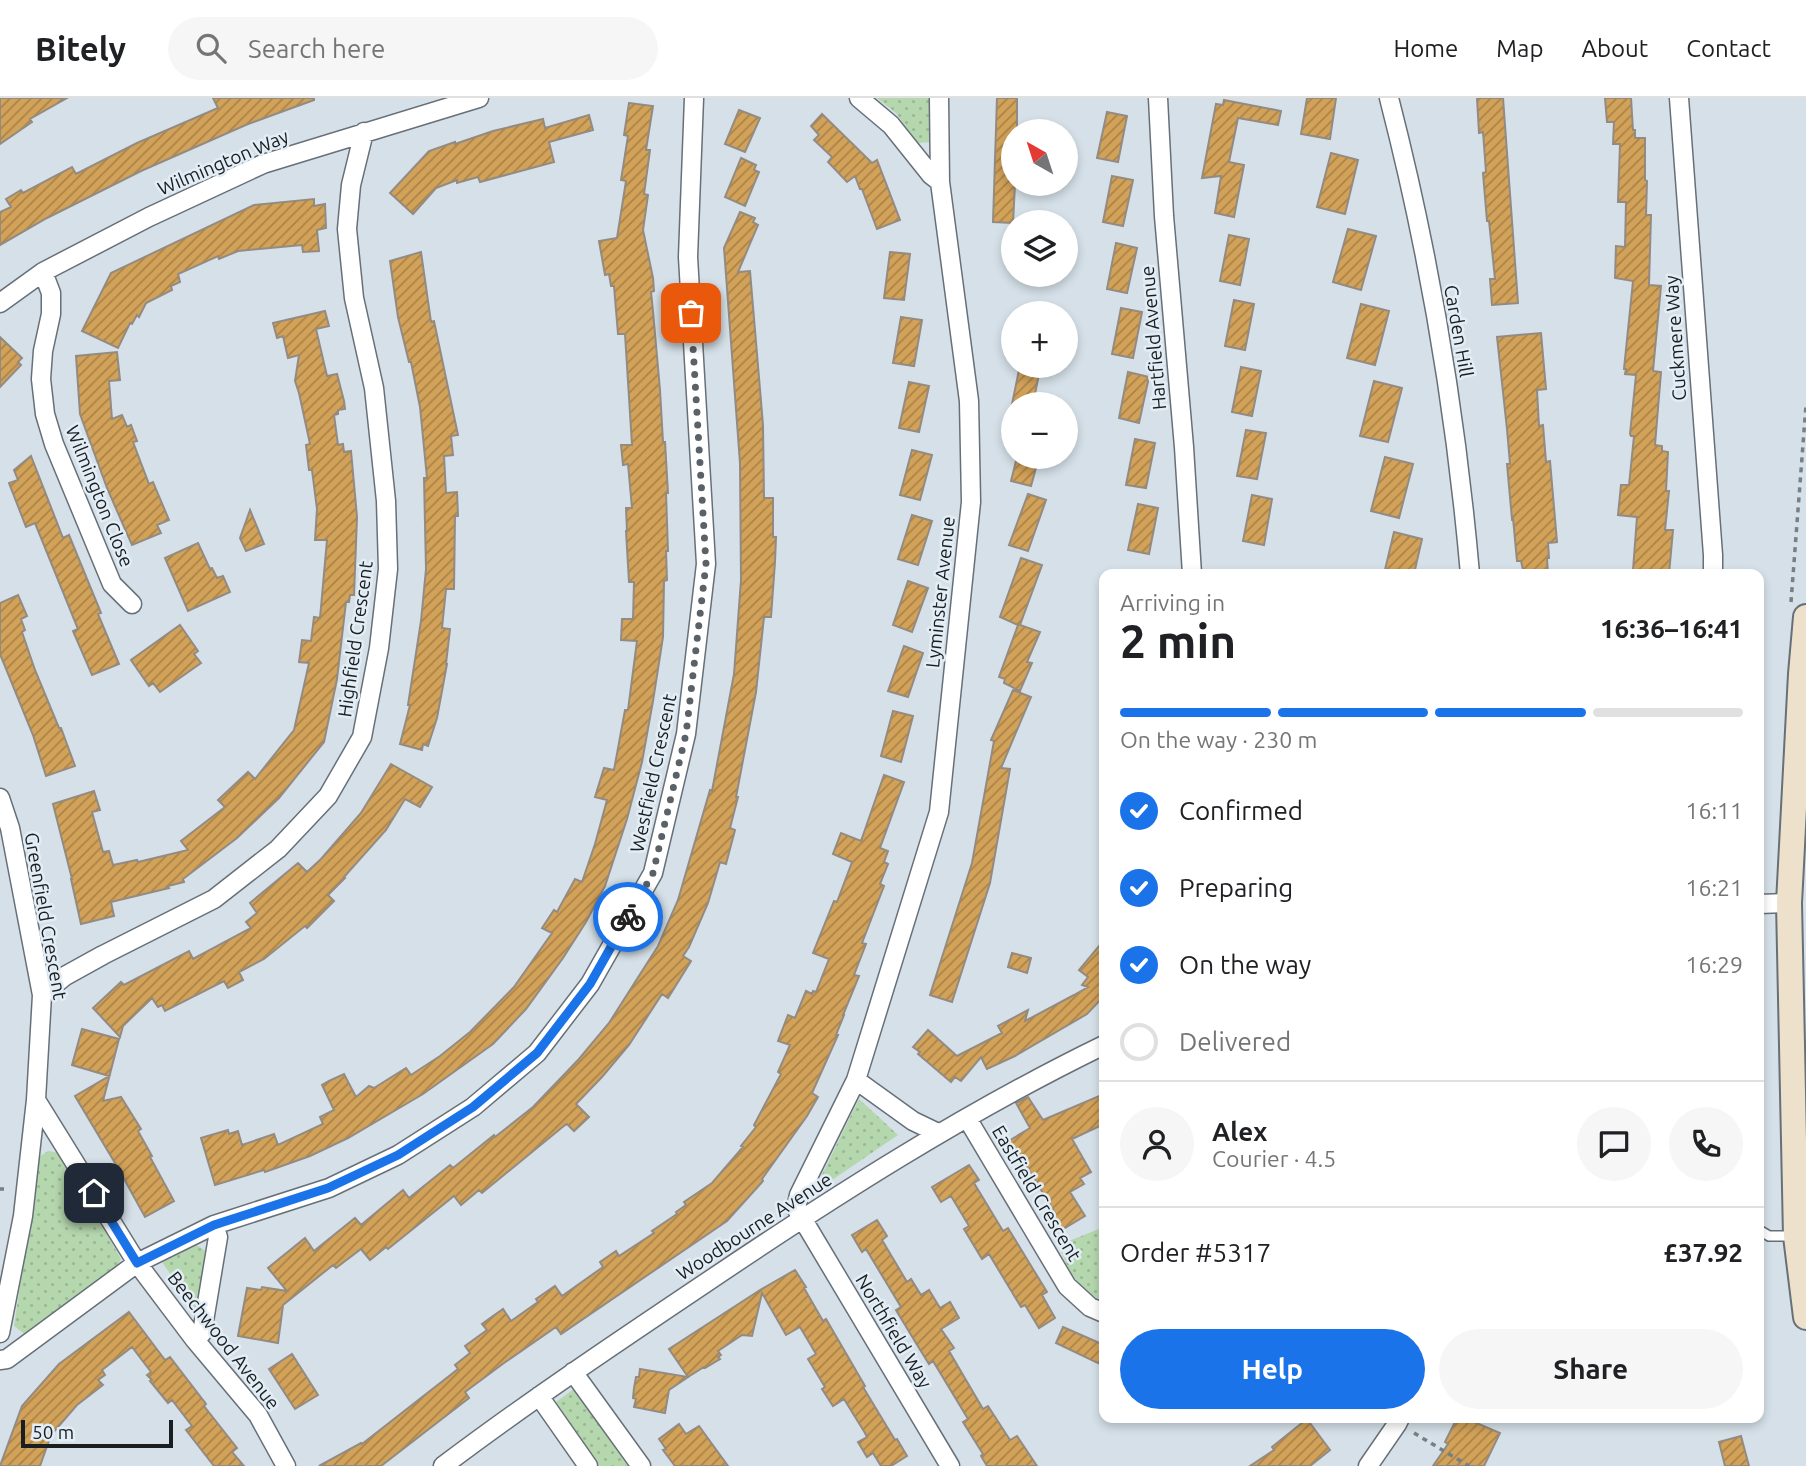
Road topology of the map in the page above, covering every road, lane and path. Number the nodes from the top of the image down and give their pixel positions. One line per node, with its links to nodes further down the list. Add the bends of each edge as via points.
1 (479, 98): 8 (street, Wilmington Way)
2 (694, 98): 27 (street, Westfield Crescent, via 688,257 706,564 686,734 653,873 583,994 537,1053 473,1107 398,1155 328,1188)
3 (859, 98): 9 (street, via 891,125)
4 (939, 98): 9 (street, Lyminster Avenue)
5 (1158, 98): 12 (street, Hartfield Avenue)
6 (1389, 98): 13 (street, Carden Hill, via 1442,354)
7 (1679, 98): 14 (street, Cuckmere Way)
8 (364, 132): 10 (street, Wilmington Way, via 264,164); 20 (street, Highfield Crescent, via 346,229 354,298 374,388 388,569 362,737 328,796 278,849 214,899 103,954)
9 (940, 182): 22 (street, Lyminster Avenue, via 969,401 971,502 939,812)
10 (43, 272): 11 (street, Wilmington Way); 15 (street, Wilmington Close, via 51,293 41,379 45,414 112,584)
11 (0, 303)
12 (1192, 569)
13 (1470, 569)
14 (1713, 569)
15 (132, 604)
16 (1806, 617): 18 (street)
17 (0, 798): 20 (street, Greenfield Crescent, via 10,828)
18 (1793, 887): 19 (street); 29 (street)
19 (1764, 902)
20 (42, 995): 23 (street, Greenfield Crescent)
21 (1099, 1047): 24 (street, Woodbourne Avenue)
22 (856, 1080): 25 (street); 26 (street, Lyminster Avenue, via 799,1195 796,1208)
23 (36, 1100): 30 (street, Beechwood Avenue); 33 (street, Greenfield Crescent, via 23,1216)
24 (967, 1118): 25 (street, Woodbourne Avenue); 31 (street, Eastfield Crescent, via 1068,1286)
25 (938, 1133): 26 (street, Woodbourne Avenue)
26 (801, 1218): 36 (street, Woodbourne Avenue); 44 (street, Northfield Way)
27 (214, 1225): 30 (street, Westfield Crescent); 34 (street, via 218,1237 202,1333)
28 (1764, 1233): 29 (lane)
29 (1796, 1236): 32 (street)
30 (137, 1263): 34 (street, Beechwood Avenue); 35 (street, Westfield Crescent)
31 (1099, 1311)
32 (1806, 1317)
33 (0, 1333)
34 (195, 1340): 40 (street, Beechwood Avenue, via 258,1415)
35 (0, 1360)
36 (573, 1372): 37 (street, Woodbourne Avenue); 43 (street)
37 (538, 1396): 41 (street, Woodbourne Avenue); 42 (street)
38 (1398, 1423): 45 (street)
39 (1402, 1423): 46 (path)
40 (286, 1466)
41 (443, 1466)
42 (588, 1466)
43 (641, 1466)
44 (950, 1466)
45 (1368, 1466)
46 (1469, 1466)

